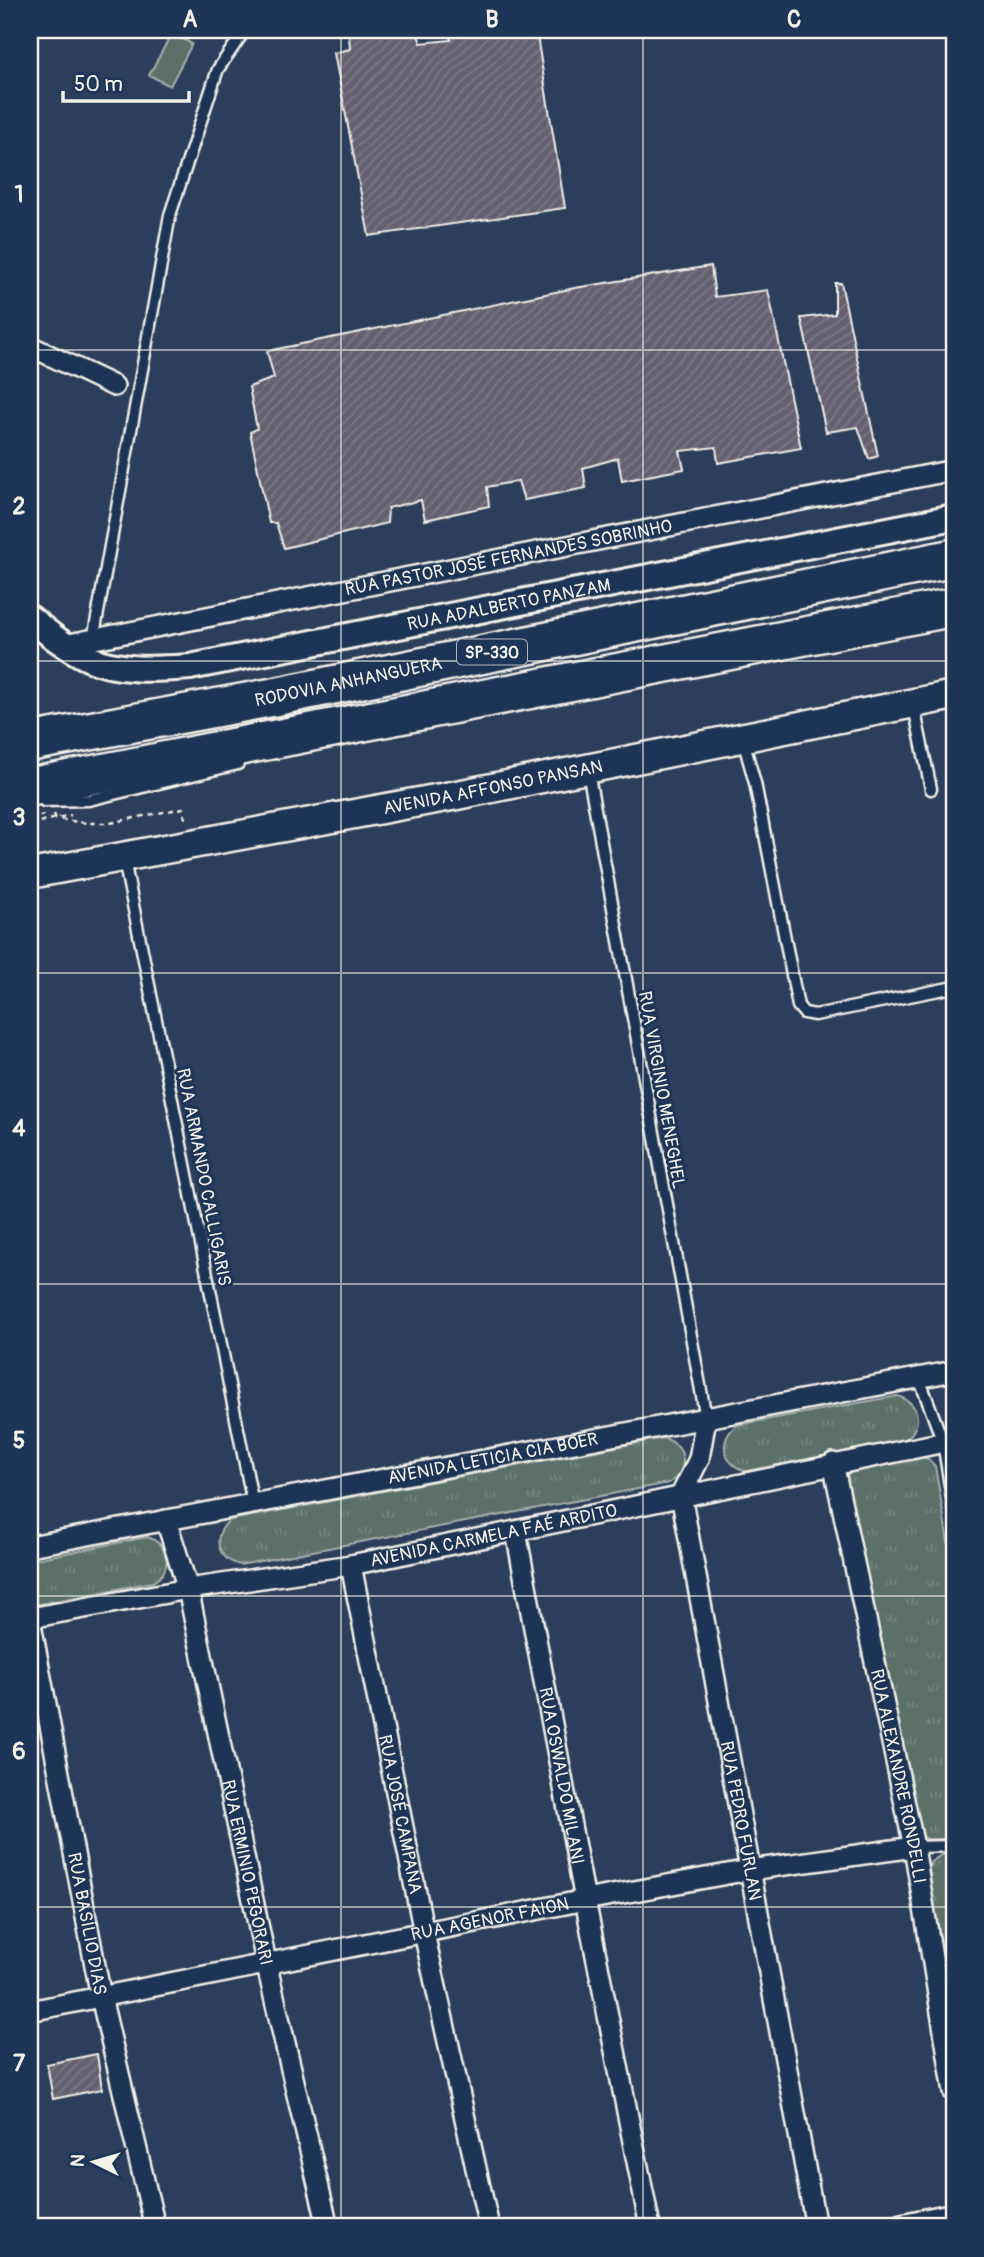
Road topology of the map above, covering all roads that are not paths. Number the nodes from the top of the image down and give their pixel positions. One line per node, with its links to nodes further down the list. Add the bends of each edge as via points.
1 (245, 30): 9 (lane, via 218,69 170,215)
2 (30, 346): 3 (street)
3 (114, 386)
4 (954, 470): 9 (street, RUA PASTOR JOSÉ FERNANDES SOBRINHO)
5 (954, 517): 10 (street, RUA ADALBERTO PANZAM, via 190,667 123,667 90,660)
6 (954, 558): 12 (highway, RODOVIA ANHANGUERA / SP-330)
7 (954, 607): 15 (highway, SP-330)
8 (30, 618): 10 (street, RUA ADALBERTO PANZAM)
9 (93, 640): 10 (street, RUA PASTOR JOSÉ FERNANDES SOBRINHO)
10 (64, 645)
11 (954, 695): 13 (main road, AVENIDA AFFONSO PANSAN)
12 (274, 697): 14 (highway, via 97,719); 17 (highway, RODOVIA ANHANGUERA / SP-330)
13 (913, 703): 16 (main road, AVENIDA AFFONSO PANSAN); 22 (lane)
14 (30, 718)
15 (334, 728): 18 (lane); 21 (highway, SP-330)
16 (742, 737): 20 (main road, AVENIDA AFFONSO PANSAN); 26 (lane, via 798,1006 815,1015)
17 (30, 742)
18 (287, 750)
19 (249, 761): 23 (lane, via 89,800)
20 (587, 768): 24 (main road, AVENIDA AFFONSO PANSAN); 29 (lane, RUA VIRGINIO MENEGHEL)
21 (30, 787)
22 (931, 789)
23 (30, 802)
24 (123, 856): 25 (main road, AVENIDA AFFONSO PANSAN); 33 (lane, RUA ARMANDO CALLIGARIS)
25 (30, 874)
26 (954, 986)
27 (954, 1371): 28 (street, AVENIDA LETICIA CIA BOER)
28 (919, 1378): 29 (street, AVENIDA LETICIA CIA BOER); 30 (lane)
29 (706, 1418): 32 (street, via 699,1459); 33 (street, AVENIDA LETICIA CIA BOER)
30 (949, 1441): 31 (street, AVENIDA CARMELA FAÉ ARDITO); 34 (lane)
31 (833, 1463): 32 (street, AVENIDA CARMELA FAÉ ARDITO); 42 (street, RUA ALEXANDRE RONDELLI)
32 (681, 1495): 36 (street, AVENIDA CARMELA FAÉ ARDITO); 43 (street, RUA PEDRO FURLAN)
33 (253, 1504): 35 (street, AVENIDA LETICIA CIA BOER)
34 (954, 1510)
35 (166, 1520): 37 (street, AVENIDA LETICIA CIA BOER); 39 (street, RUA ERMINIO PEGORARI)
36 (516, 1532): 38 (street, AVENIDA CARMELA FAÉ ARDITO); 44 (street, RUA OSWALDO MILANI)
37 (30, 1546)
38 (351, 1565): 39 (street, AVENIDA CARMELA FAÉ ARDITO); 45 (street, RUA JOSÉ CAMPANA)
39 (188, 1589): 40 (street, AVENIDA CARMELA FAÉ ARDITO); 46 (street, RUA ERMINIO PEGORARI)
40 (30, 1619): 47 (street, RUA BASÍLIO DIAS)
41 (954, 1846): 42 (lane, RUA AGENOR FAION)
42 (914, 1847): 43 (street, RUA AGENOR FAION); 49 (street, RUA ALEXANDRE RONDELLI)
43 (748, 1870): 44 (street, RUA AGENOR FAION); 56 (street, RUA PEDRO FURLAN)
44 (585, 1900): 45 (street, RUA AGENOR FAION); 55 (street, RUA OSWALDO MILANI)
45 (424, 1933): 46 (street, RUA AGENOR FAION); 54 (street, RUA JOSÉ CAMPANA)
46 (266, 1962): 47 (street, RUA AGENOR FAION); 53 (street, RUA ERMINIO PEGORARI)
47 (102, 1997): 48 (street, RUA AGENOR FAION); 52 (street, RUA BASÍLIO DIAS)
48 (30, 2011)
49 (954, 2092)
50 (954, 2213): 51 (street)
51 (910, 2225): 57 (street)
52 (155, 2227)
53 (328, 2227)
54 (489, 2227)
55 (650, 2227)
56 (816, 2227)
57 (887, 2227)

